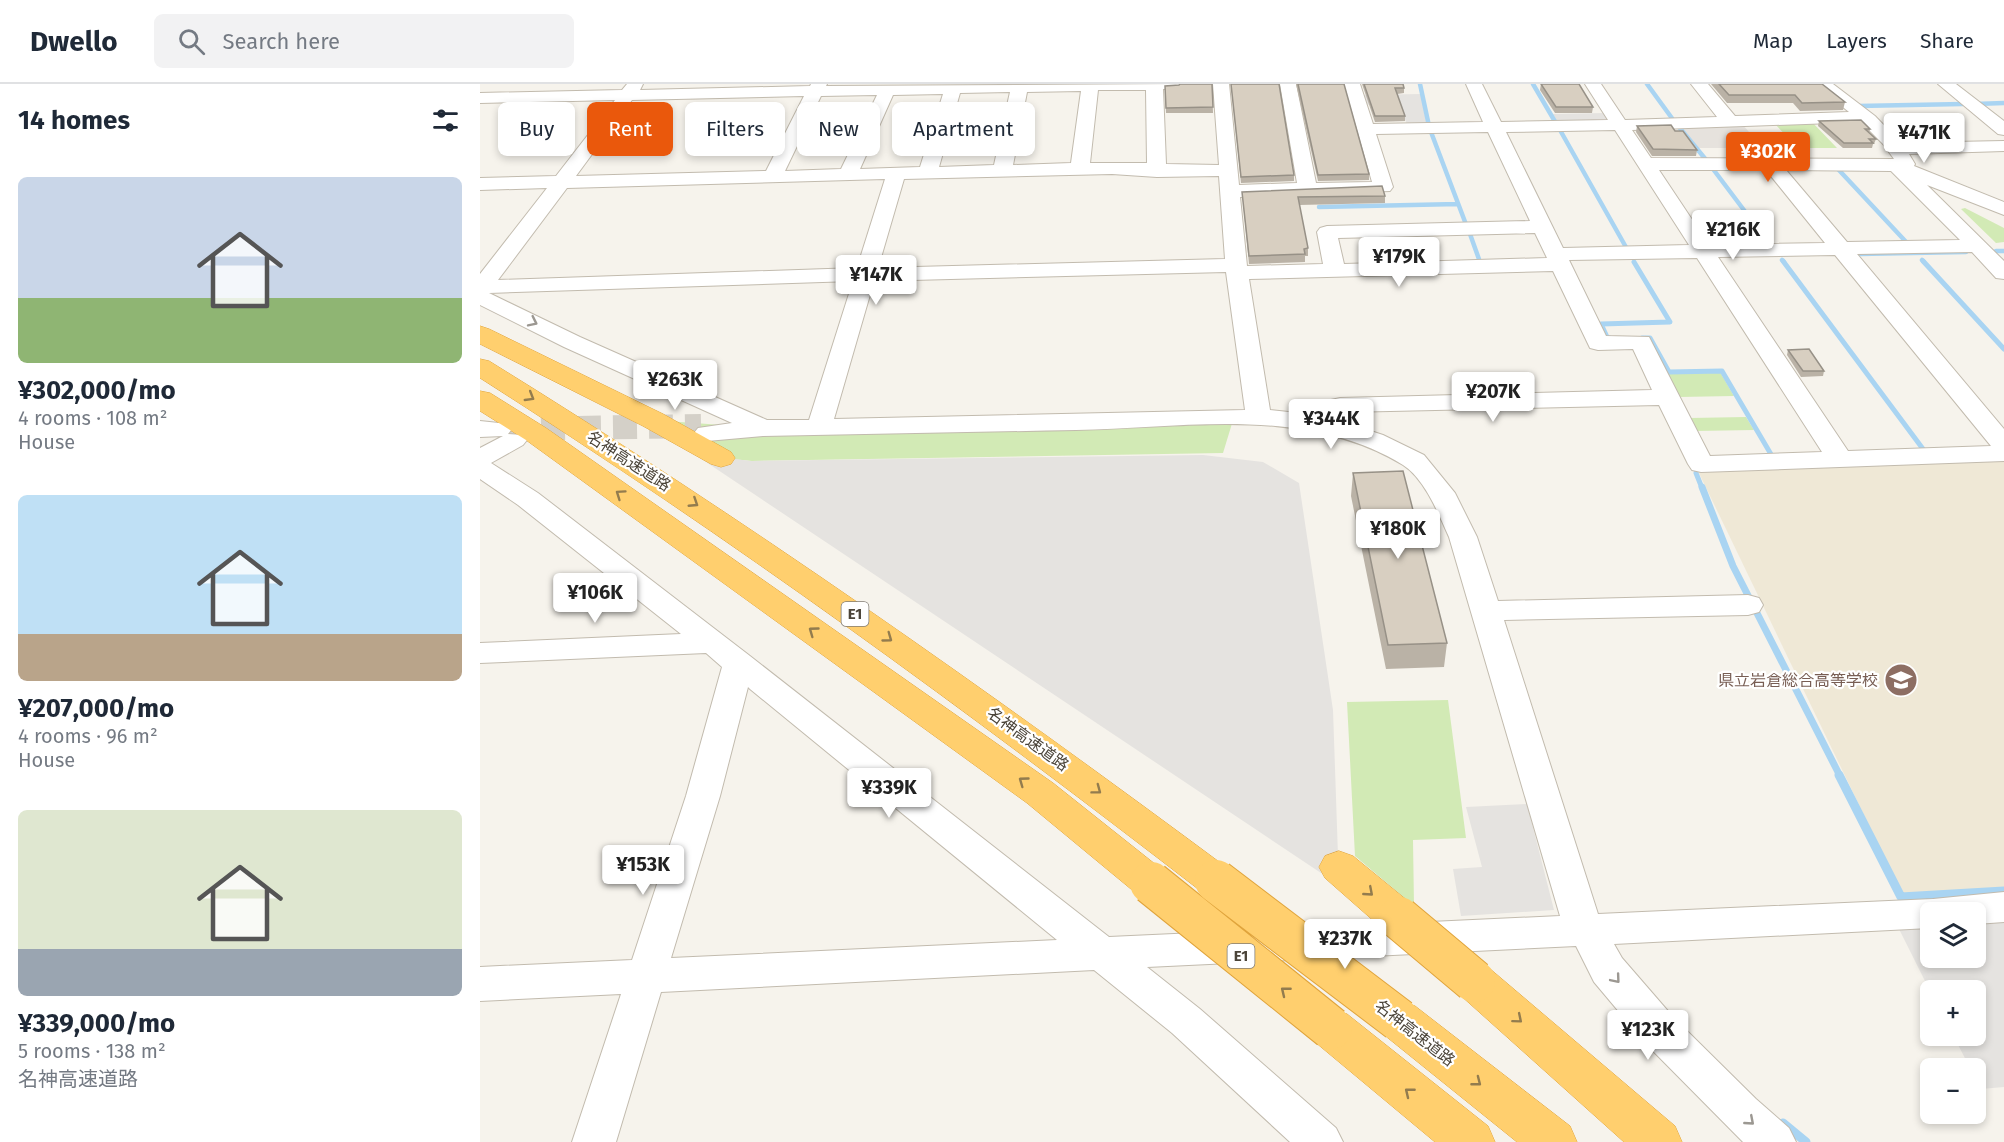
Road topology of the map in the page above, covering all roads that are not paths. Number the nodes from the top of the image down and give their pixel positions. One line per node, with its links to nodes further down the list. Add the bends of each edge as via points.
1 (1154, 84): 2 (street); 12 (street); 32 (street)
2 (1173, 84)
3 (1221, 84): 37 (street)
4 (1288, 84): 40 (street)
5 (1352, 84): 23 (street)
6 (1474, 84): 22 (street)
7 (1593, 84): 21 (street)
8 (1699, 84): 19 (street)
9 (1822, 84): 18 (street)
10 (1946, 84): 24 (street)
11 (1020, 85): 12 (street); 14 (street); 31 (street)
12 (1089, 85): 30 (street)
13 (889, 86): 14 (street); 15 (street); 35 (street)
14 (954, 86): 33 (street)
15 (817, 88): 16 (street); 36 (street)
16 (632, 90): 17 (street); 38 (street)
17 (480, 98)
18 (1865, 117): 19 (street); 27 (street)
19 (1731, 122): 20 (street)
20 (1694, 123): 21 (street); 25 (street, via 1707,140)
21 (1620, 125): 22 (street); 29 (street)
22 (1494, 127): 23 (street); 42 (street)
23 (1365, 129): 40 (street, via 1383,187)
24 (2004, 130)
25 (1719, 140)
26 (2004, 146): 27 (street)
27 (1898, 158): 28 (street, via 1891,164); 41 (street); 45 (street)
28 (1771, 164): 29 (street); 46 (street)
29 (1646, 165): 44 (street)
30 (1080, 169): 31 (street); 32 (street)
31 (1002, 171): 33 (street)
32 (1157, 171): 37 (street)
33 (928, 173): 34 (street)
34 (896, 174): 35 (street); 51 (street)
35 (848, 175): 36 (street)
36 (772, 177): 38 (street)
37 (1229, 181): 40 (street); 48 (street)
38 (560, 182): 39 (street); 52 (street)
39 (480, 184)
40 (1308, 189)
41 (2004, 209)
42 (1542, 227): 47 (street); 49 (street, via 1327,232)
43 (1744, 239): 44 (street)
44 (1699, 245): 46 (street); 47 (street); 67 (street)
45 (1977, 246): 46 (street); 50 (street)
46 (1841, 249): 63 (street)
47 (1557, 259): 49 (street); 55 (street, via 1598,343 1641,342)
48 (1237, 269): 49 (street); 51 (street); 57 (street)
49 (1335, 270)
50 (2004, 273)
51 (864, 276): 52 (street); 59 (street)
52 (481, 290): 60 (street, one-way to 60, via 604,356)
53 (480, 334): 66 (highway)
54 (480, 367): 84 (highway, 名神高速道路 / E1, one-way to 84, bridge, via 700,507 1071,770)
55 (1668, 397): 58 (street, via 1340,405); 67 (street, via 1701,464)
56 (480, 399): 83 (highway, 名神高速道路 / E1, one-way to 56, bridge, via 1040,794 573,460)
57 (1259, 417): 58 (street); 59 (street)
58 (1310, 423): 70 (street, via 1374,440 1415,461 1442,493 1463,537)
59 (819, 427): 60 (street)
60 (758, 428): 61 (street)
61 (704, 430)
62 (493, 435): 65 (street)
63 (2004, 445)
64 (2004, 453): 67 (street)
65 (480, 458)
66 (721, 458)
67 (1840, 459)
68 (480, 467): 72 (street, via 528,499)
69 (1748, 605): 70 (street)
70 (1485, 610): 77 (street)
71 (480, 653): 72 (street)
72 (726, 653): 78 (street); 79 (street, via 703,796)
73 (1339, 867): 85 (highway, one-way to 85, bridge)
74 (2004, 907): 75 (street)
75 (1986, 908)
76 (1920, 913): 77 (street)
77 (1586, 929): 78 (street); 86 (street, one-way to 86, via 1608,970 1660,1031)
78 (1102, 954): 79 (street); 82 (street, via 1185,1021)
79 (646, 976): 80 (street); 81 (street)
80 (480, 984)
81 (594, 1142)
82 (1321, 1142)
83 (1471, 1142)
84 (1553, 1142)
85 (1658, 1142)
86 (1774, 1142)

